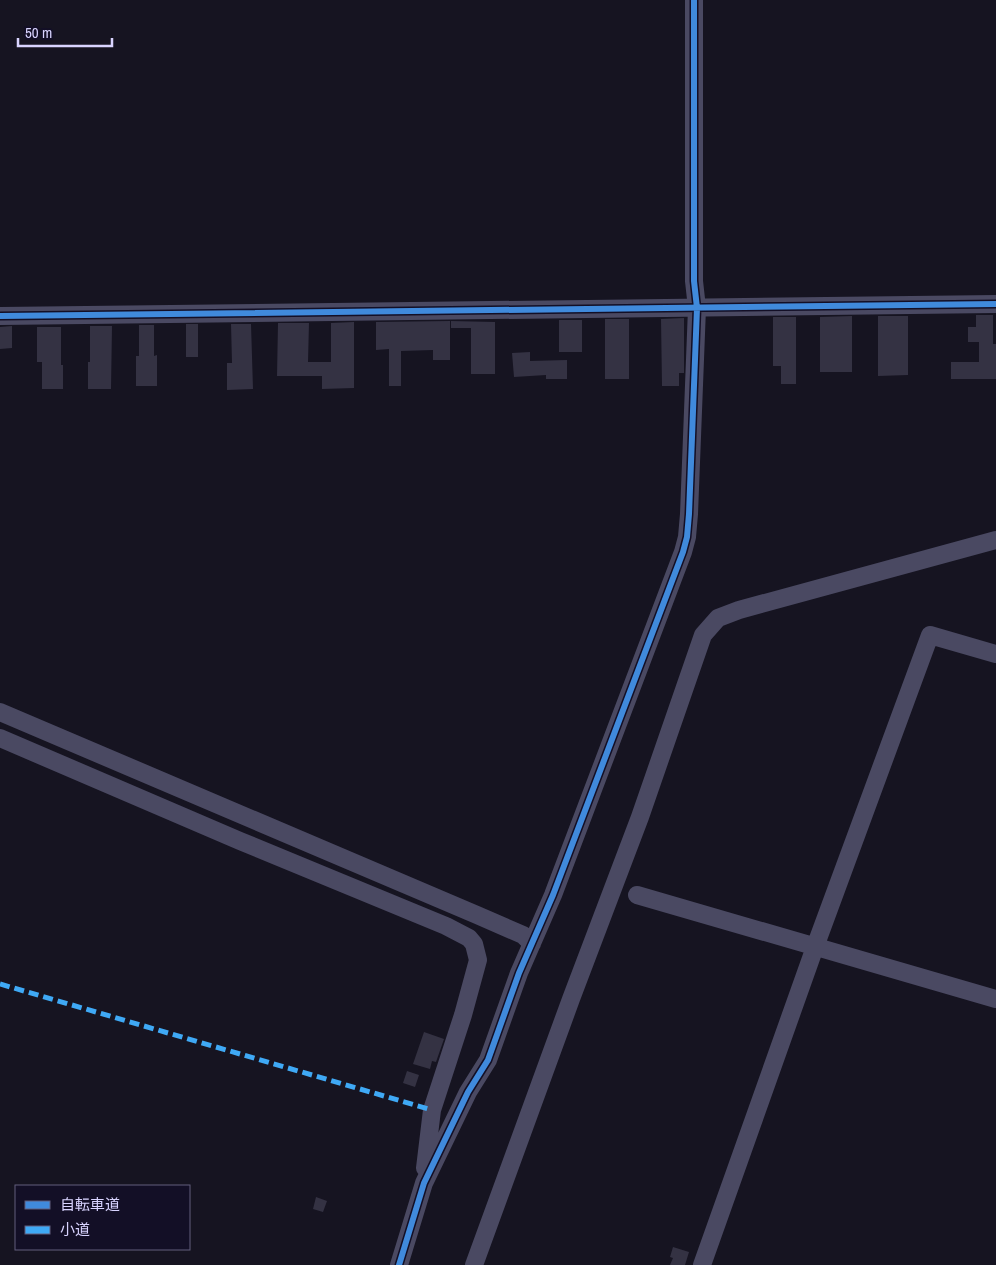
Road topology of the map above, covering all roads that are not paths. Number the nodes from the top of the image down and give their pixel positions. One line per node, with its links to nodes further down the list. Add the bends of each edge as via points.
1 (694, 0): 3 (street, via 694,281)
2 (996, 304): 3 (street)
3 (704, 308): 4 (street); 10 (street, via 689,514 683,552)
4 (0, 316)
5 (996, 540): 15 (street, via 739,610 718,618 703,635 640,817)
6 (996, 654): 11 (street, via 930,635)
7 (0, 712): 10 (street, via 523,935)
8 (0, 738): 13 (street, via 469,938 478,960 432,1110)
9 (637, 895): 11 (street)
10 (532, 944): 13 (street, via 488,1060 468,1092)
11 (815, 947): 12 (street); 16 (street)
12 (996, 999)
13 (424, 1183): 14 (street)
14 (399, 1265)
15 (474, 1265)
16 (702, 1265)

